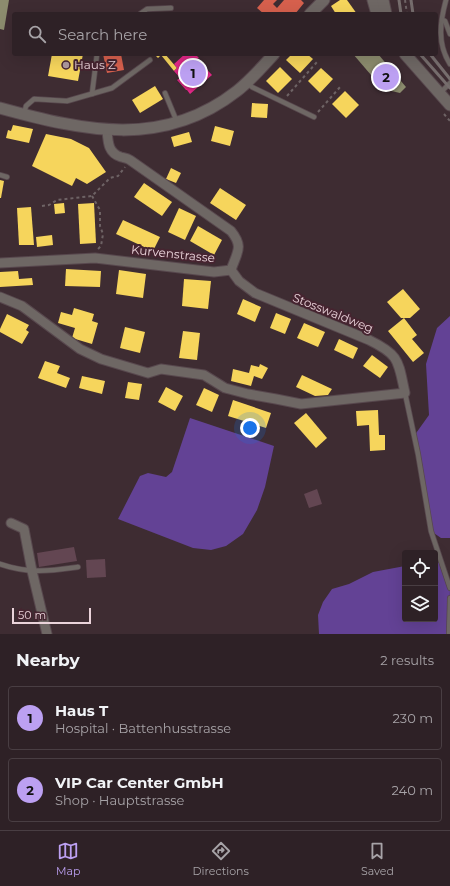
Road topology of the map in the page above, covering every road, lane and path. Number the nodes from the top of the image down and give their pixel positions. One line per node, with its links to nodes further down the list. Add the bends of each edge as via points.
1 (373, 0): 9 (street)
2 (383, 0): 10 (street)
3 (405, 0): 11 (path)
4 (446, 0): 12 (lane)
5 (322, 1): 8 (street)
6 (171, 8): 7 (lane, via 147,9)
7 (143, 12)
8 (312, 12)
9 (376, 12)
10 (386, 12)
11 (407, 12)
12 (442, 20): 13 (lane, via 445,21); 19 (lane, via 442,48)
13 (450, 34)
14 (97, 56): 25 (lane)
15 (272, 56): 20 (street)
16 (407, 56): 24 (street)
17 (150, 60): 25 (lane, via 112,88)
18 (317, 62): 26 (path)
19 (450, 64)
20 (247, 82): 26 (lane); 31 (street, via 214,107)
21 (450, 83): 24 (lane)
22 (341, 86): 30 (path)
23 (165, 93): 31 (lane)
24 (440, 93): 27 (street)
25 (92, 94): 29 (lane, via 67,101 34,99 26,106)
26 (282, 102): 30 (lane)
27 (450, 106)
28 (0, 108): 29 (street)
29 (24, 115): 32 (street, via 68,126)
30 (314, 117)
31 (177, 122): 32 (street, via 140,130)
32 (108, 130): 40 (street, Kurvenstrasse, via 108,144 112,152 130,160 231,231 237,238 239,248)
33 (124, 167): 36 (path, via 118,176 110,178)
34 (0, 175): 35 (lane)
35 (7, 177)
36 (92, 196): 37 (path, via 57,200); 38 (path, via 100,210 103,234)
37 (42, 206)
38 (95, 258): 39 (street, Kurvenstrasse); 40 (street, Kurvenstrasse, via 214,272)
39 (0, 263)
40 (231, 270): 42 (street, Stosswaldweg, via 239,281 255,293 369,340 393,354 399,364)
41 (0, 297): 42 (street, via 22,306 80,349 100,359 148,373 161,369 204,375 225,388 301,404)
42 (405, 393): 47 (lane, Stosswaldweg, via 431,531)
43 (11, 523): 46 (street, via 24,529)
44 (0, 564): 46 (lane)
45 (78, 567): 46 (lane)
46 (32, 571): 49 (street)
47 (450, 588)
48 (450, 598): 50 (lane)
49 (47, 634)
50 (449, 634)

